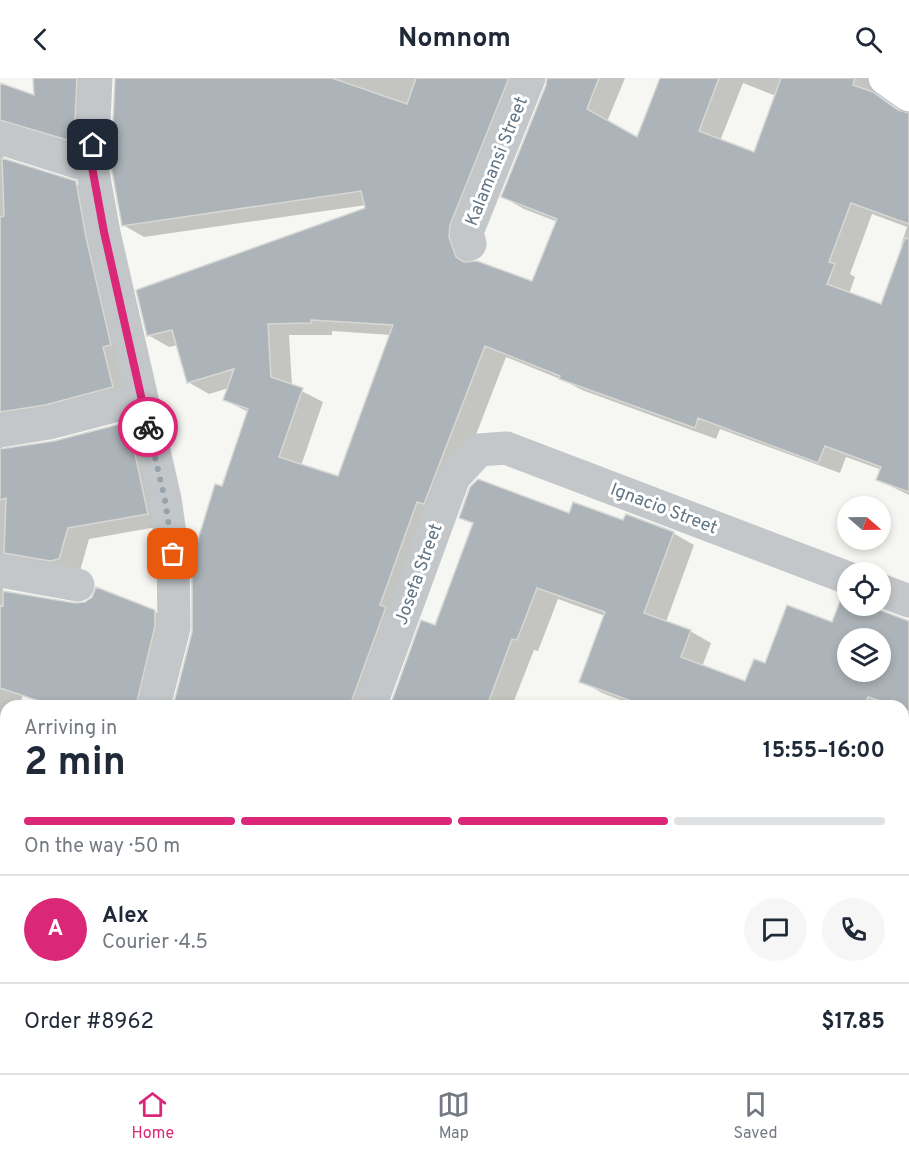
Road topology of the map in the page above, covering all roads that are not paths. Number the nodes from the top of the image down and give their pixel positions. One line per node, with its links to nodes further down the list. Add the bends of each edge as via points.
1 (96, 78): 6 (street)
2 (529, 78): 7 (street, Kalamansi Street, via 467,232)
3 (885, 78): 4 (main road)
4 (909, 95)
5 (0, 138): 6 (street)
6 (92, 167): 8 (street)
7 (470, 244)
8 (141, 399): 9 (street, via 49,423); 16 (street, via 165,500 173,554 174,628)
9 (0, 431)
10 (479, 450): 12 (street, Ignacio Street, via 506,448); 17 (street, Josefa Street, via 454,477)
11 (0, 571): 13 (street)
12 (837, 574)
13 (78, 585)
14 (891, 594): 15 (street)
15 (909, 601)
16 (156, 700)
17 (372, 700)

